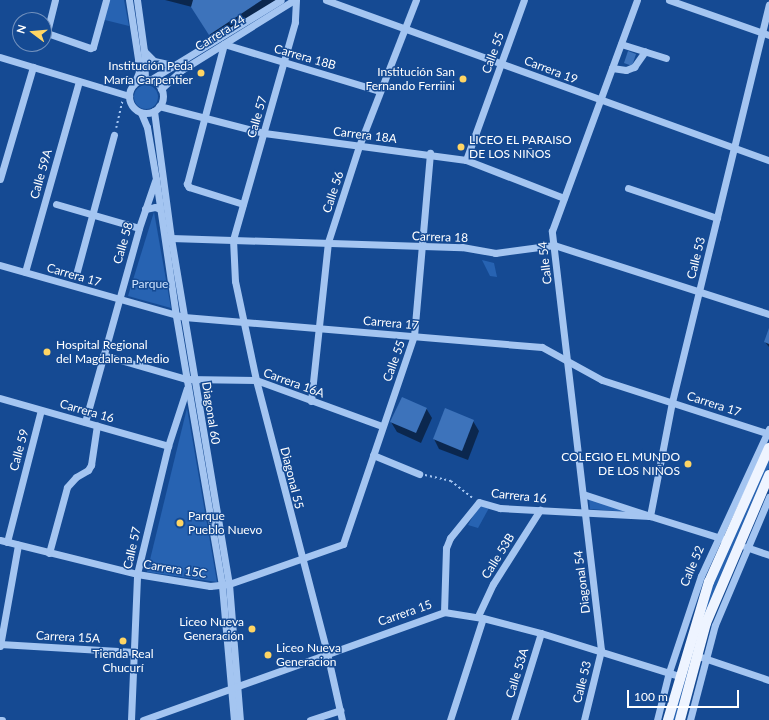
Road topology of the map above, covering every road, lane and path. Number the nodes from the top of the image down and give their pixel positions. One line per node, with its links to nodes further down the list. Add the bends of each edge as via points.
1 (55, 0): 2 (street, via 47,33 90,48 93,47)
2 (106, 0)
3 (129, 0): 28 (street, via 139,72)
4 (137, 0): 17 (street)
5 (281, 0): 23 (street, Carrera 24)
6 (295, 0): 15 (street, Carrera 24); 21 (street, Calle 57, via 295,22)
7 (326, 0): 13 (street, Carrera 19)
8 (416, 0): 13 (street, Calle 56)
9 (524, 0): 22 (street, Calle 55)
10 (637, 0): 16 (street, Calle 54)
11 (669, 0): 14 (street)
12 (769, 5): 14 (street, Calle 53)
13 (406, 30): 22 (street, Carrera 19); 30 (street, Calle 56)
14 (766, 34): 40 (street, Calle 53)
15 (224, 44): 21 (street, Carrera 18B); 29 (street, Carrera 24, via 180,71); 36 (street)
16 (621, 44): 18 (street); 25 (street, Calle 54)
17 (144, 51): 23 (street, via 161,64); 26 (street)
18 (645, 51): 20 (street); 25 (street, via 634,67 626,70)
19 (0, 57): 24 (street)
20 (666, 58)
21 (284, 63): 30 (street, Carrera 18B); 37 (street, Calle 57)
22 (501, 63): 32 (street, Carrera 19); 42 (street, Calle 55)
23 (173, 65): 26 (street, Carrera 24)
24 (32, 67): 27 (street); 44 (street)
25 (612, 68): 32 (street, Calle 54)
26 (148, 80): 28 (street); 29 (street)
27 (79, 81): 31 (street); 62 (street, Calle 59A)
28 (134, 84): 31 (street)
29 (161, 89): 33 (street)
30 (380, 91): 39 (street, Calle 56)
31 (126, 95): 35 (street, via 134,108); 38 (path)
32 (600, 100): 40 (street, Carrera 19); 47 (street, Calle 54)
33 (160, 106): 34 (street); 36 (street, Carrera 18A)
34 (154, 111): 35 (street); 55 (street, Diagonal 60)
35 (141, 112): 45 (street, Diagonal 60, via 147,127)
36 (205, 117): 37 (street, Carrera 18A); 49 (street, via 187,184 189,187)
37 (264, 133): 39 (street, Carrera 18A); 49 (street, Calle 57)
38 (114, 135): 52 (street)
39 (359, 146): 41 (street, Carrera 18A); 57 (street, Calle 56)
40 (734, 148): 43 (street, Carrera 19); 53 (street, Calle 53)
41 (430, 153): 42 (street, Carrera 18A); 59 (street, Calle 55)
42 (466, 160): 47 (street, Carrera 18A)
43 (769, 160)
44 (0, 179)
45 (156, 179): 50 (street, Calle 58); 51 (street, Diagonal 60)
46 (628, 188): 53 (street)
47 (564, 198): 58 (street, Calle 54, via 552,231)
48 (56, 204): 52 (street)
49 (243, 204): 56 (street, Calle 57)
50 (145, 209): 51 (street, Calle 58); 54 (street, Calle 58)
51 (160, 209): 66 (street, Diagonal 60)
52 (93, 214): 54 (street); 61 (street)
53 (717, 218): 63 (street, Calle 53)
54 (139, 228): 64 (street, Calle 58)
55 (171, 238): 56 (street, Carrera 18); 67 (street, Diagonal 60)
56 (233, 239): 57 (street, Carrera 18); 68 (street, Diagonal 55, via 235,281)
57 (328, 242): 59 (street, Carrera 18); 69 (street, Calle 56)
58 (554, 245): 59 (street, Carrera 18, via 495,253 462,247); 63 (street, Carrera 18); 72 (street, Calle 54)
59 (420, 248): 70 (street, Calle 55)
60 (0, 265): 62 (street, Carrera 17)
61 (77, 271)
62 (25, 272): 64 (street, Carrera 17)
63 (699, 292): 65 (street, Carrera 18); 78 (street, Calle 53)
64 (119, 300): 66 (street, Carrera 17); 71 (street, Calle 58)
65 (769, 314)
66 (176, 316): 67 (street, Carrera 17); 75 (street, Diagonal 60)
67 (184, 317): 68 (street, Carrera 17); 73 (street, Diagonal 60)
68 (242, 322): 69 (street, Carrera 17); 74 (street, Diagonal 55)
69 (320, 328): 70 (street, Carrera 17); 77 (street, Calle 56)
70 (414, 336): 72 (street, Carrera 17, via 542,347); 82 (street, Calle 55)
71 (103, 355): 75 (street, Carrera 16A); 80 (street, Calle 58)
72 (567, 359): 78 (street, Carrera 17, via 602,380); 89 (street, Calle 54)
73 (194, 378): 74 (street, Carrera 16A); 75 (street, Carrera 16A); 104 (street, Diagonal 60)
74 (256, 380): 77 (street, Carrera 16A); 102 (street, Diagonal 55)
75 (187, 382): 84 (street, Calle 57); 104 (street, Diagonal 60)
76 (0, 398): 79 (street, Carrera 16)
77 (311, 401): 82 (street, Carrera 16A)
78 (672, 402): 83 (street, Carrera 17); 94 (street, Calle 53)
79 (41, 410): 80 (street, Carrera 16); 96 (street, Calle 59)
80 (85, 422): 81 (street, Carrera 16)
81 (97, 425): 84 (street, Carrera 16); 100 (street, via 91,465 67,487)
82 (382, 426): 86 (street, Calle 55)
83 (768, 432): 95 (street, Calle 52)
84 (168, 446): 103 (street, Calle 57)
85 (769, 448): 95 (main road, Calle 52)
86 (373, 455): 87 (street); 97 (street, Calle 55)
87 (420, 474): 91 (path, Carrera 16, via 451,481)
88 (769, 475): 112 (main road, via 727,570)
89 (583, 494): 93 (street, Calle 54); 94 (street, Carrera 16)
90 (769, 497): 99 (street)
91 (479, 502): 92 (street, Carrera 16, via 500,508); 105 (street, via 450,538 446,548)
92 (540, 510): 93 (street, Carrera 16); 106 (street, Calle 53B, via 487,595)
93 (585, 512): 94 (street, Carrera 16); 109 (street, Diagonal 54)
94 (650, 516): 95 (street, Carrera 16)
95 (723, 539): 113 (street, Calle 52, via 698,583); 114 (main road, Calle 52)
96 (3, 541): 98 (street, Carrera 15C)
97 (343, 544): 102 (street, Carrera 15C)
98 (18, 545): 100 (street, Carrera 15C); 108 (street)
99 (746, 547): 101 (street); 112 (street)
100 (49, 553): 103 (street, Carrera 15C)
101 (769, 555)
102 (301, 560): 104 (street, Carrera 15C); 111 (street, Diagonal 55)
103 (137, 574): 104 (street, Carrera 15C); 110 (street, Calle 57)
104 (226, 585): 116 (street, Diagonal 60)
105 (444, 612): 106 (street, Carrera 15); 111 (street, Carrera 15)
106 (481, 617): 107 (street, Carrera 15); 124 (street, Calle 53B)
107 (541, 633): 109 (street, Carrera 15); 125 (street, Calle 53A)
108 (0, 645): 110 (street, Carrera 15A)
109 (601, 650): 113 (street, Carrera 15); 126 (street, Calle 53)
110 (135, 652): 118 (street, Calle 57)
111 (327, 653): 116 (street, Carrera 15); 117 (street, Diagonal 55)
112 (700, 657): 115 (street); 129 (main road); 130 (street)
113 (669, 672): 114 (street, Carrera 15); 127 (street, Calle 52)
114 (679, 676): 128 (main road, Calle 52)
115 (769, 680)
116 (235, 686): 119 (street, Carrera 15); 120 (street, Diagonal 60); 121 (street, Diagonal 60)
117 (340, 710): 122 (street); 123 (street, Diagonal 55)
118 (131, 720)
119 (143, 720)
120 (234, 720)
121 (240, 720)
122 (310, 720)
123 (342, 720)
124 (450, 720)
125 (514, 720)
126 (584, 720)
127 (657, 720)
128 (668, 720)
129 (680, 720)
130 (690, 720)

